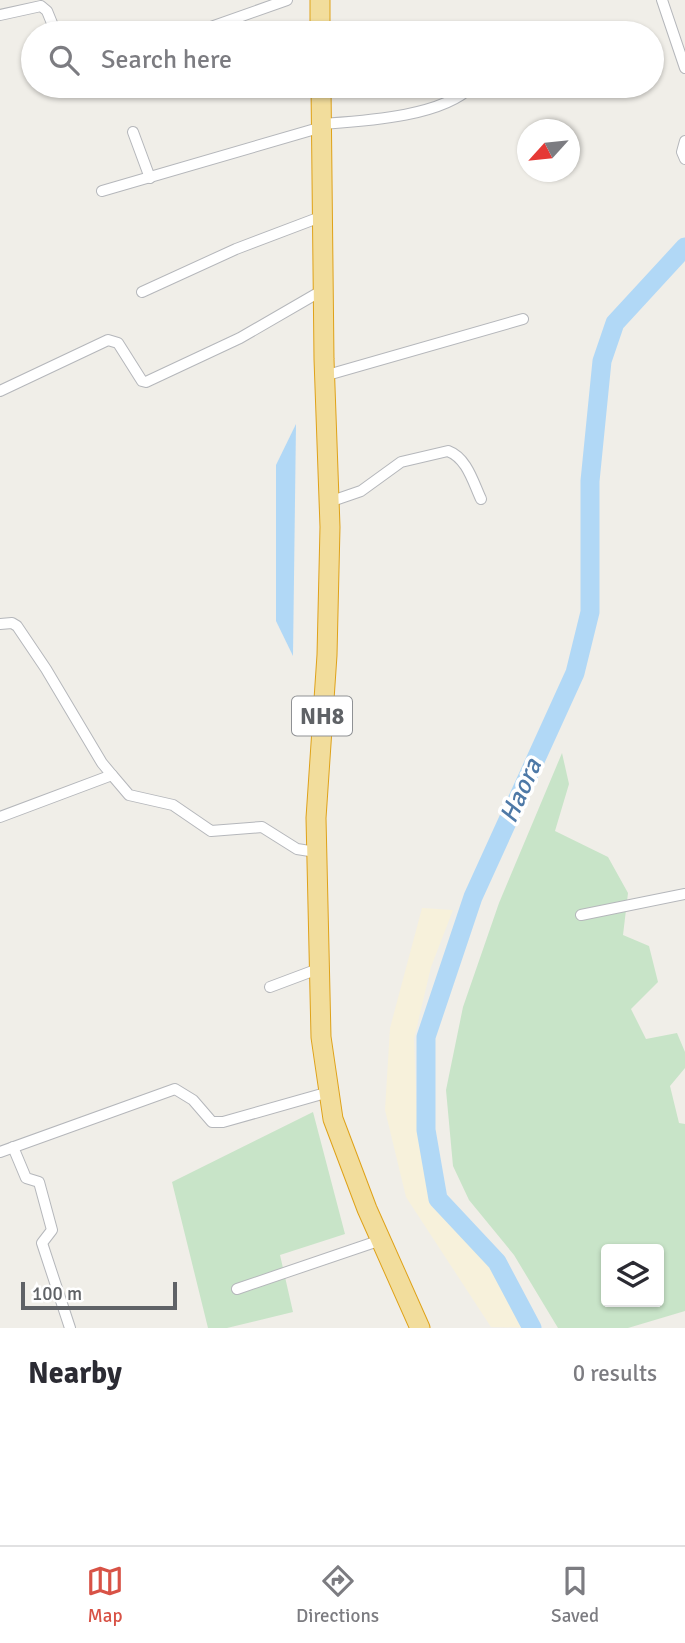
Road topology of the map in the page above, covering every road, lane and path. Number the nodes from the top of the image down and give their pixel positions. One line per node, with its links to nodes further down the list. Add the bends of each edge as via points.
1 (287, 0): 6 (street)
2 (320, 0): 7 (highway)
3 (662, 0): 8 (street)
4 (0, 15): 5 (street, via 41,6)
5 (51, 21)
6 (228, 21)
7 (320, 21)
8 (685, 68)
9 (321, 98): 11 (highway, NH8)
10 (454, 98): 11 (street, via 412,112)
11 (322, 125): 15 (street); 17 (highway, NH8)
12 (133, 132): 15 (street)
13 (685, 141): 14 (street)
14 (685, 159)
15 (150, 178): 16 (street)
16 (102, 191)
17 (323, 216): 18 (highway, NH8); 19 (street)
18 (323, 290): 21 (highway, NH8); 22 (street, via 240,338 146,382 118,342 108,340)
19 (142, 292)
20 (523, 319): 21 (street)
21 (324, 376): 24 (highway, NH8)
22 (0, 391)
23 (481, 499): 24 (street, via 467,468 448,451 401,462 360,491)
24 (329, 502): 28 (highway, NH8, via 327,655)
25 (0, 624): 26 (street, via 17,626)
26 (112, 775): 27 (street); 28 (street, via 129,794 173,805 211,831 262,827 298,849)
27 (0, 817)
28 (316, 852): 31 (highway, NH8)
29 (685, 894): 30 (street)
30 (581, 915)
31 (317, 969): 32 (street); 33 (highway, NH8)
32 (270, 987)
33 (328, 1092): 34 (street, via 212,1122 175,1089); 36 (highway, NH8, via 333,1119)
34 (13, 1147): 35 (street); 38 (street, via 26,1178 39,1182 43,1189 52,1230 41,1243)
35 (0, 1152)
36 (381, 1240): 37 (street); 39 (highway, NH8)
37 (237, 1289)
38 (70, 1328)
39 (420, 1328)

